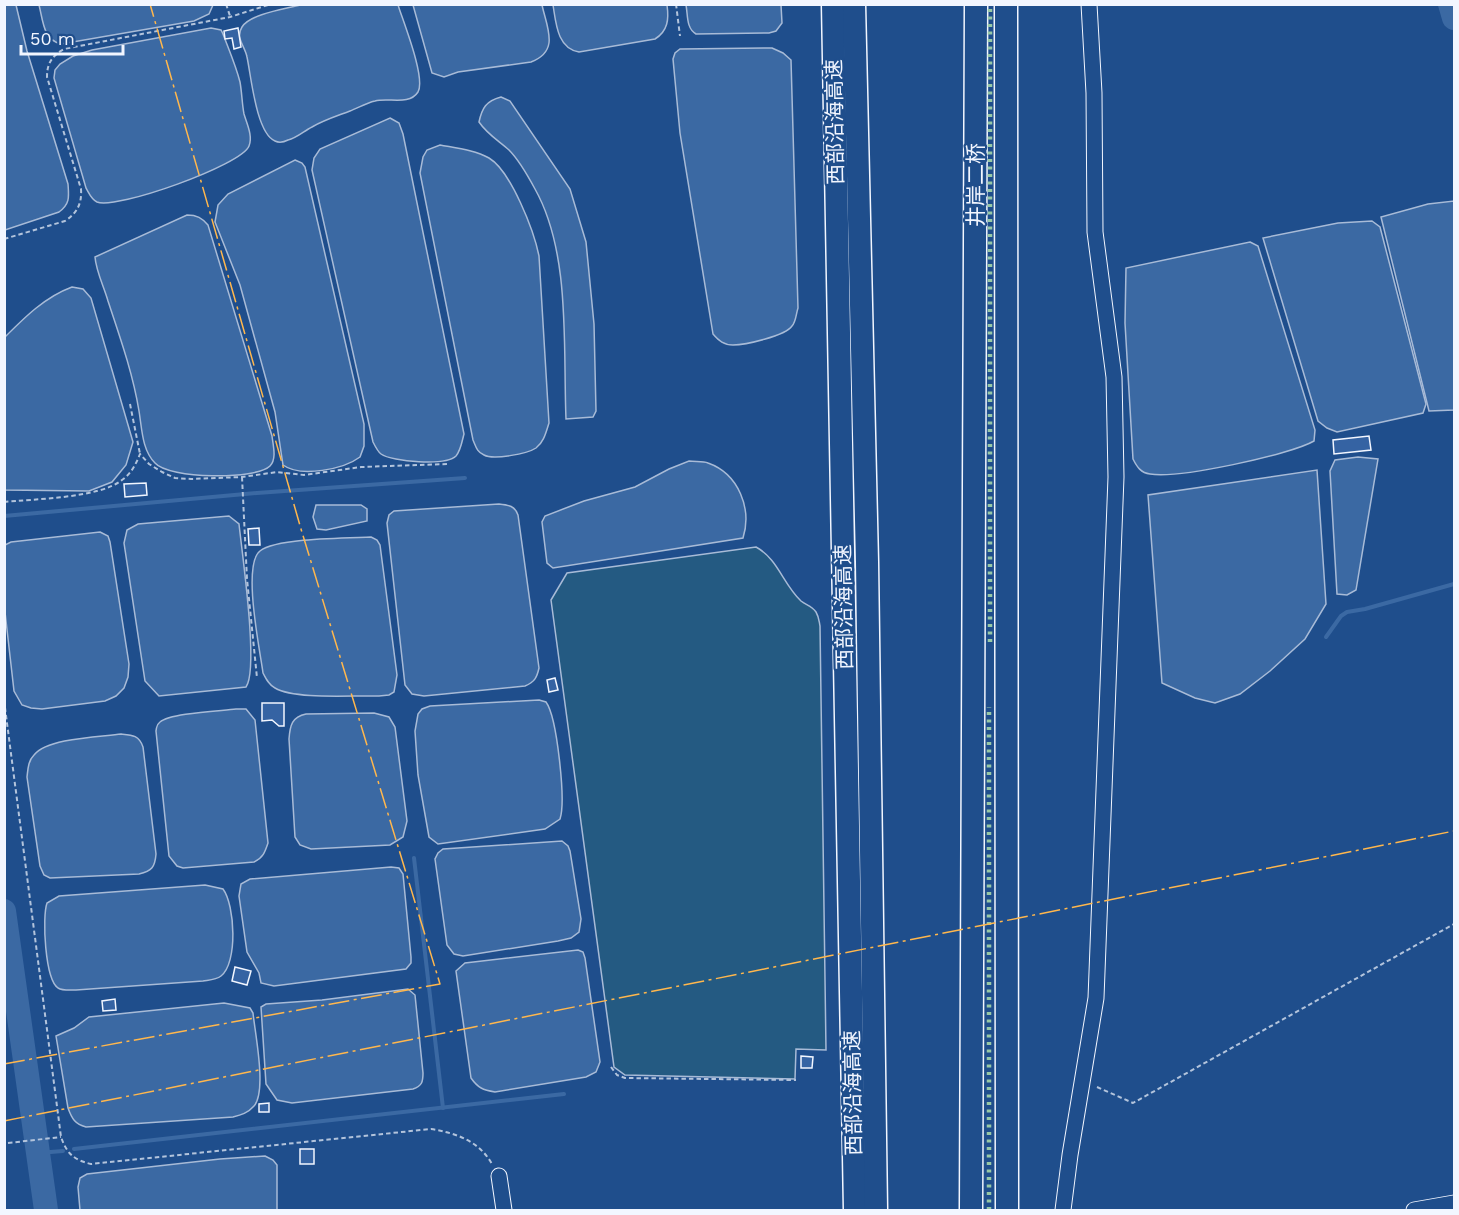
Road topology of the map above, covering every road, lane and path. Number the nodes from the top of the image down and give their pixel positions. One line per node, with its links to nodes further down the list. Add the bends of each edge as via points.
1 (226, 4): 9 (path)
2 (271, 4): 9 (path)
3 (675, 4): 10 (path)
4 (832, 4): 28 (highway, 西部沿海高速)
5 (854, 4): 29 (highway, 西部沿海高速)
6 (976, 4): 30 (highway, 井岸二桥)
7 (1006, 4): 31 (highway, 井岸二桥)
8 (1089, 4): 22 (street, via 1095,232 1114,377 1116,477 1096,998)
9 (230, 17): 11 (path, via 64,49 51,59 47,77 81,189 79,207 65,220)
10 (680, 36)
11 (4, 239)
12 (130, 404): 13 (path)
13 (140, 454): 15 (path, via 149,464 175,478); 16 (path, via 131,471 117,484 86,493)
14 (449, 464): 15 (path)
15 (242, 477): 17 (path)
16 (4, 502)
17 (257, 678)
18 (4, 700): 23 (path)
19 (1455, 924): 22 (path, via 1133,1103)
20 (612, 1067): 21 (path, via 625,1078)
21 (796, 1080)
22 (1082, 1080): 32 (street)
23 (61, 1137): 24 (path); 25 (path, via 70,1155 91,1164 431,1129 453,1132 472,1142 488,1157)
24 (8, 1143)
25 (499, 1176): 27 (street)
26 (1455, 1203): 33 (street)
27 (504, 1210)
28 (854, 1210)
29 (876, 1210)
30 (971, 1210)
31 (1007, 1210)
32 (1063, 1210)
33 (1414, 1210)

